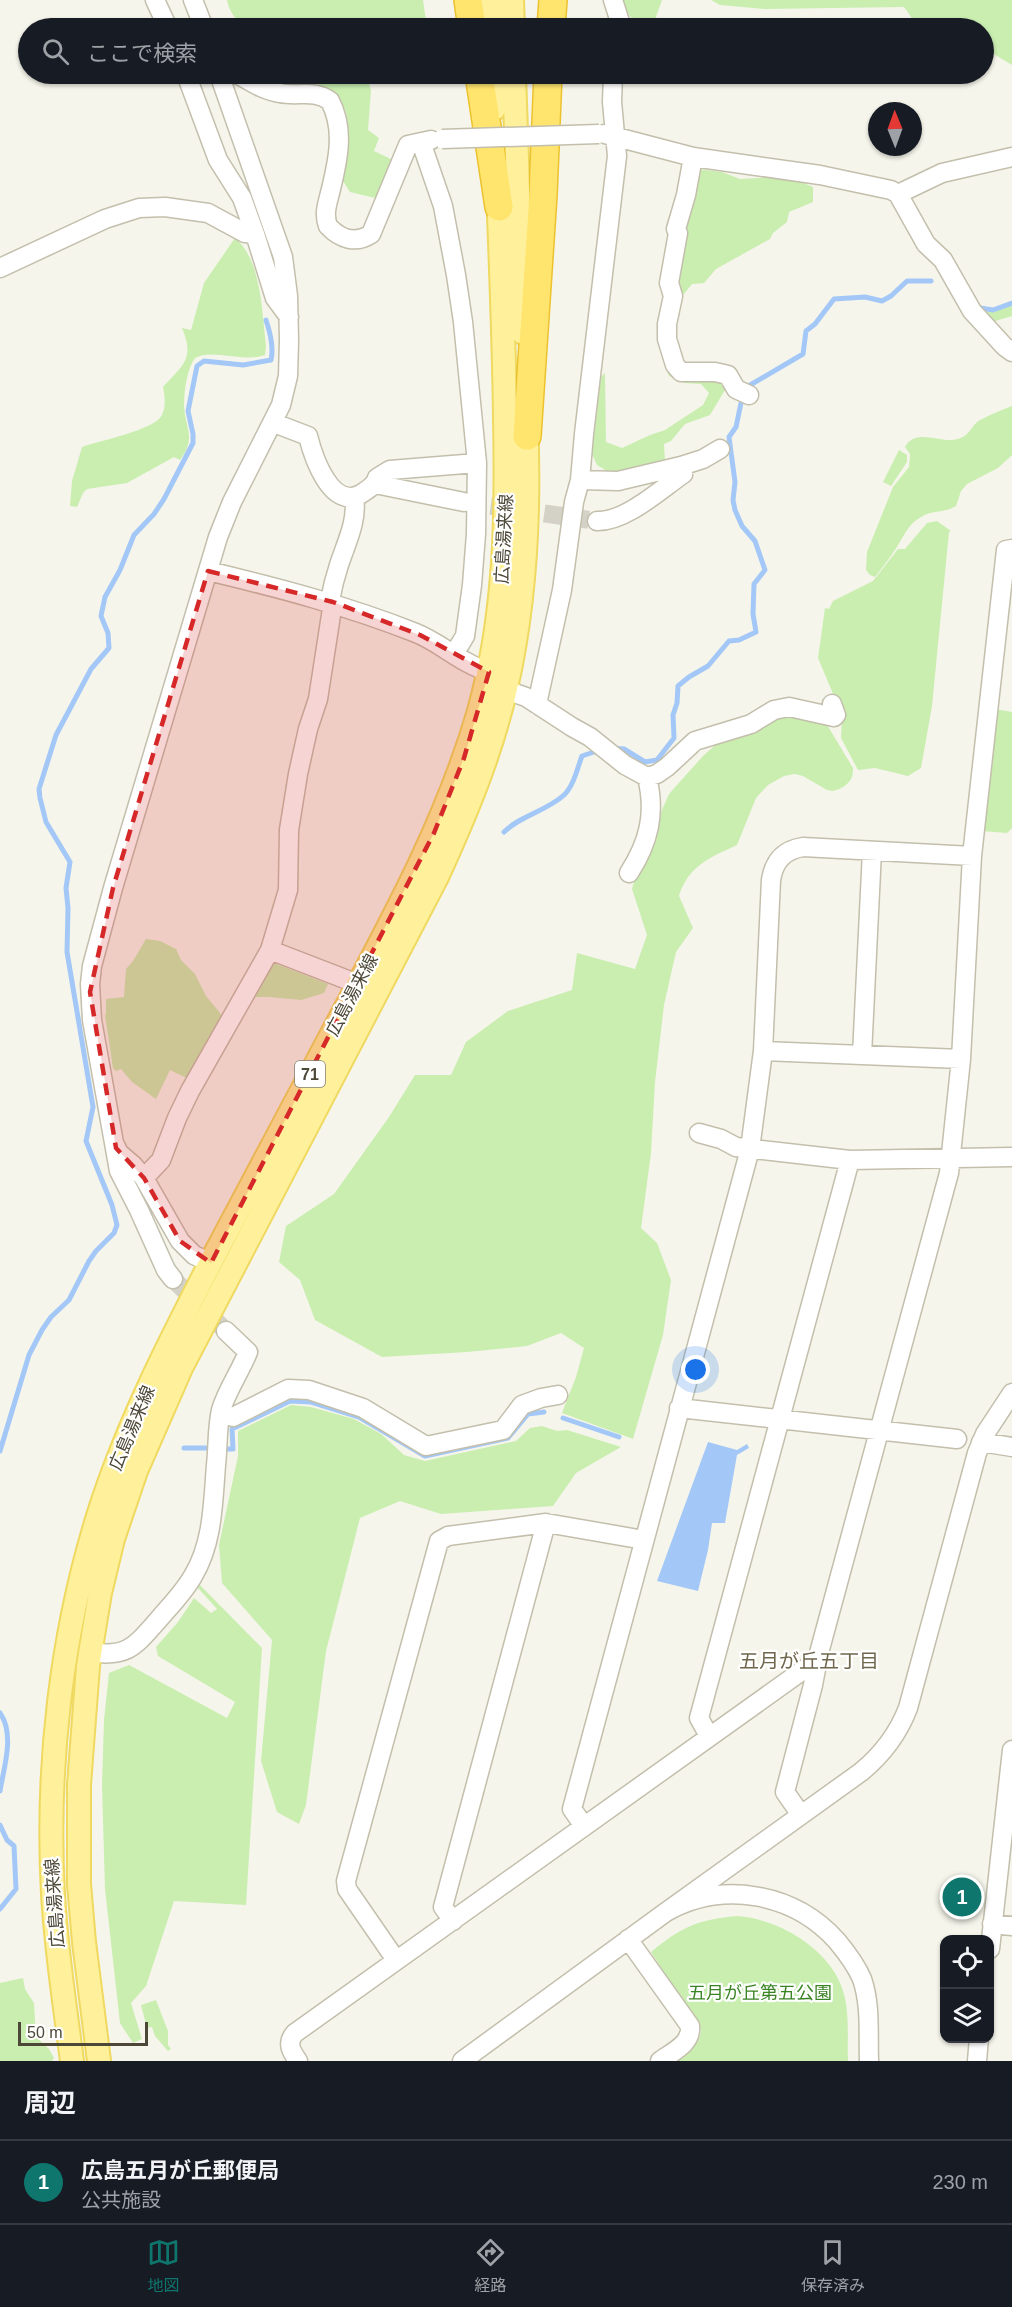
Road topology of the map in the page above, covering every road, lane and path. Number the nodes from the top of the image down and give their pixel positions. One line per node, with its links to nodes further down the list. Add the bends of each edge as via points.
1 (155, 0): 8 (street)
2 (194, 0): 9 (street)
3 (468, 0): 10 (highway)
4 (491, 0): 11 (main road)
5 (512, 0): 12 (main road)
6 (554, 0): 13 (highway)
7 (613, 0): 14 (street)
8 (163, 18)
9 (200, 18)
10 (471, 18)
11 (492, 18)
12 (513, 18)
13 (552, 18)
14 (619, 18)
15 (190, 84): 29 (street, via 218,160 242,198)
16 (222, 84): 31 (street, via 283,257)
17 (257, 84): 24 (street, via 273,92 315,94 330,101 339,134 325,215 328,226 344,238 360,239 374,231 408,145)
18 (481, 84): 28 (highway)
19 (493, 84): 28 (main road, 広島湯来線 / 71)
20 (514, 84): 35 (main road, 広島湯来線 / 71)
21 (548, 84): 35 (highway)
22 (612, 84): 23 (street)
23 (607, 135): 24 (street, bridge); 25 (street); 39 (street, via 617,156)
24 (420, 142): 37 (street, via 443,206 456,275)
25 (693, 157): 27 (street, via 843,179); 33 (street, via 676,229 669,283 673,296 667,324 669,351 681,372 728,375 736,389)
26 (1012, 157): 27 (street, via 942,172)
27 (898, 194): 32 (street, via 926,244 943,260 972,311)
28 (499, 207): 50 (main road, 広島湯来線 / 71, via 507,507 502,584)
29 (255, 234): 30 (street, via 208,213 139,208 105,219); 31 (street, via 275,298)
30 (0, 268)
31 (288, 317): 34 (street, via 288,376)
32 (1012, 352)
33 (749, 395)
34 (274, 423): 41 (street, via 305,433 328,483 344,496); 45 (street, via 232,502)
35 (527, 436): 51 (main road, 広島湯来線 / 71, via 525,564)
36 (720, 449): 38 (street)
37 (477, 462): 40 (street, via 390,470 377,478); 49 (street, via 472,585 465,636)
38 (681, 466): 39 (street, via 618,481); 43 (street, via 683,474 622,515)
39 (580, 480): 53 (street, via 560,601)
40 (375, 484): 41 (street); 42 (street)
41 (354, 497): 46 (street, via 356,510)
42 (464, 502)
43 (597, 521)
44 (1012, 549): 47 (street, via 1006,550)
45 (208, 571): 46 (street); 64 (street, via 92,966 91,1011)
46 (331, 602): 49 (street, via 420,635); 58 (street, via 318,699 296,785 288,845 288,890)
47 (994, 649): 48 (street); 56 (street)
48 (1012, 651)
49 (454, 654): 50 (street)
50 (489, 672): 59 (main road, 広島湯来線 / 71, via 464,758 438,824)
51 (506, 690): 53 (street); 84 (main road, 広島湯来線 / 71, via 482,770 437,877 205,1318 151,1435 113,1539)
52 (832, 704): 54 (street, via 834,717 784,707 751,724 695,741 667,767)
53 (537, 705): 54 (street)
54 (647, 777): 57 (street, via 651,792 650,827)
55 (872, 851): 56 (street); 60 (street, via 797,848 782,855 775,864); 61 (street)
56 (972, 856): 62 (street)
57 (629, 873)
58 (270, 950): 59 (street); 69 (street, via 190,1091 158,1165)
59 (358, 984): 70 (main road, 広島湯来線 / 71)
60 (763, 1051): 61 (street); 65 (street)
61 (862, 1055): 62 (street)
62 (961, 1059): 67 (street)
63 (699, 1133): 65 (street)
64 (113, 1138): 69 (street, via 119,1153); 71 (street, via 121,1177)
65 (750, 1149): 68 (street); 75 (street)
66 (1012, 1157): 67 (street)
67 (951, 1158): 68 (street); 78 (street)
68 (850, 1160): 77 (street)
69 (144, 1178): 70 (street, via 180,1241 194,1255)
70 (211, 1263): 100 (main road, 広島湯来線 / 71, via 166,1350 120,1456 88,1550 69,1635 57,1734 52,1847 53,1899)
71 (173, 1279)
72 (226, 1331): 76 (street, via 248,1352)
73 (1012, 1393): 80 (street)
74 (558, 1395): 76 (street, via 522,1405 503,1430 426,1446 363,1408 309,1390 288,1389 233,1417)
75 (679, 1408): 77 (street); 83 (street)
76 (221, 1413): 84 (street, via 210,1534 193,1576 132,1647 111,1655)
77 (780, 1420): 78 (street); 86 (street, via 699,1718)
78 (880, 1431): 79 (street); 85 (street)
79 (957, 1439)
80 (981, 1442): 81 (street); 88 (street, via 903,1721 871,1763)
81 (1012, 1447)
82 (546, 1523): 83 (street); 93 (street, via 443,1907); 98 (street, via 448,1536 438,1544 346,1881 347,1889)
83 (644, 1540): 89 (street, via 572,1809)
84 (90, 1652): 101 (main road, 広島湯来線 / 71, via 79,1785 78,1875)
85 (816, 1669): 86 (street, via 806,1668); 88 (street, via 785,1792)
86 (709, 1736): 89 (street)
87 (1012, 1750): 94 (street)
88 (801, 1815): 90 (street)
89 (584, 1826): 93 (street)
90 (719, 1874): 91 (street); 92 (street)
91 (720, 1895): 92 (street, via 700,1898); 105 (street, via 749,1895 782,1903 815,1921 837,1942 854,1964 865,1991)
92 (666, 1912): 97 (street)
93 (453, 1920): 98 (street)
94 (992, 1924): 95 (street); 96 (street)
95 (1012, 1926)
96 (991, 1935)
97 (628, 1940): 103 (street); 104 (street, via 690,2026 688,2040)
98 (396, 1960): 102 (street, via 295,2033 290,2050)
99 (979, 2043): 106 (street)
100 (72, 2061)
101 (99, 2061)
102 (298, 2061)
103 (462, 2061)
104 (660, 2061)
105 (869, 2061)
106 (977, 2061)

